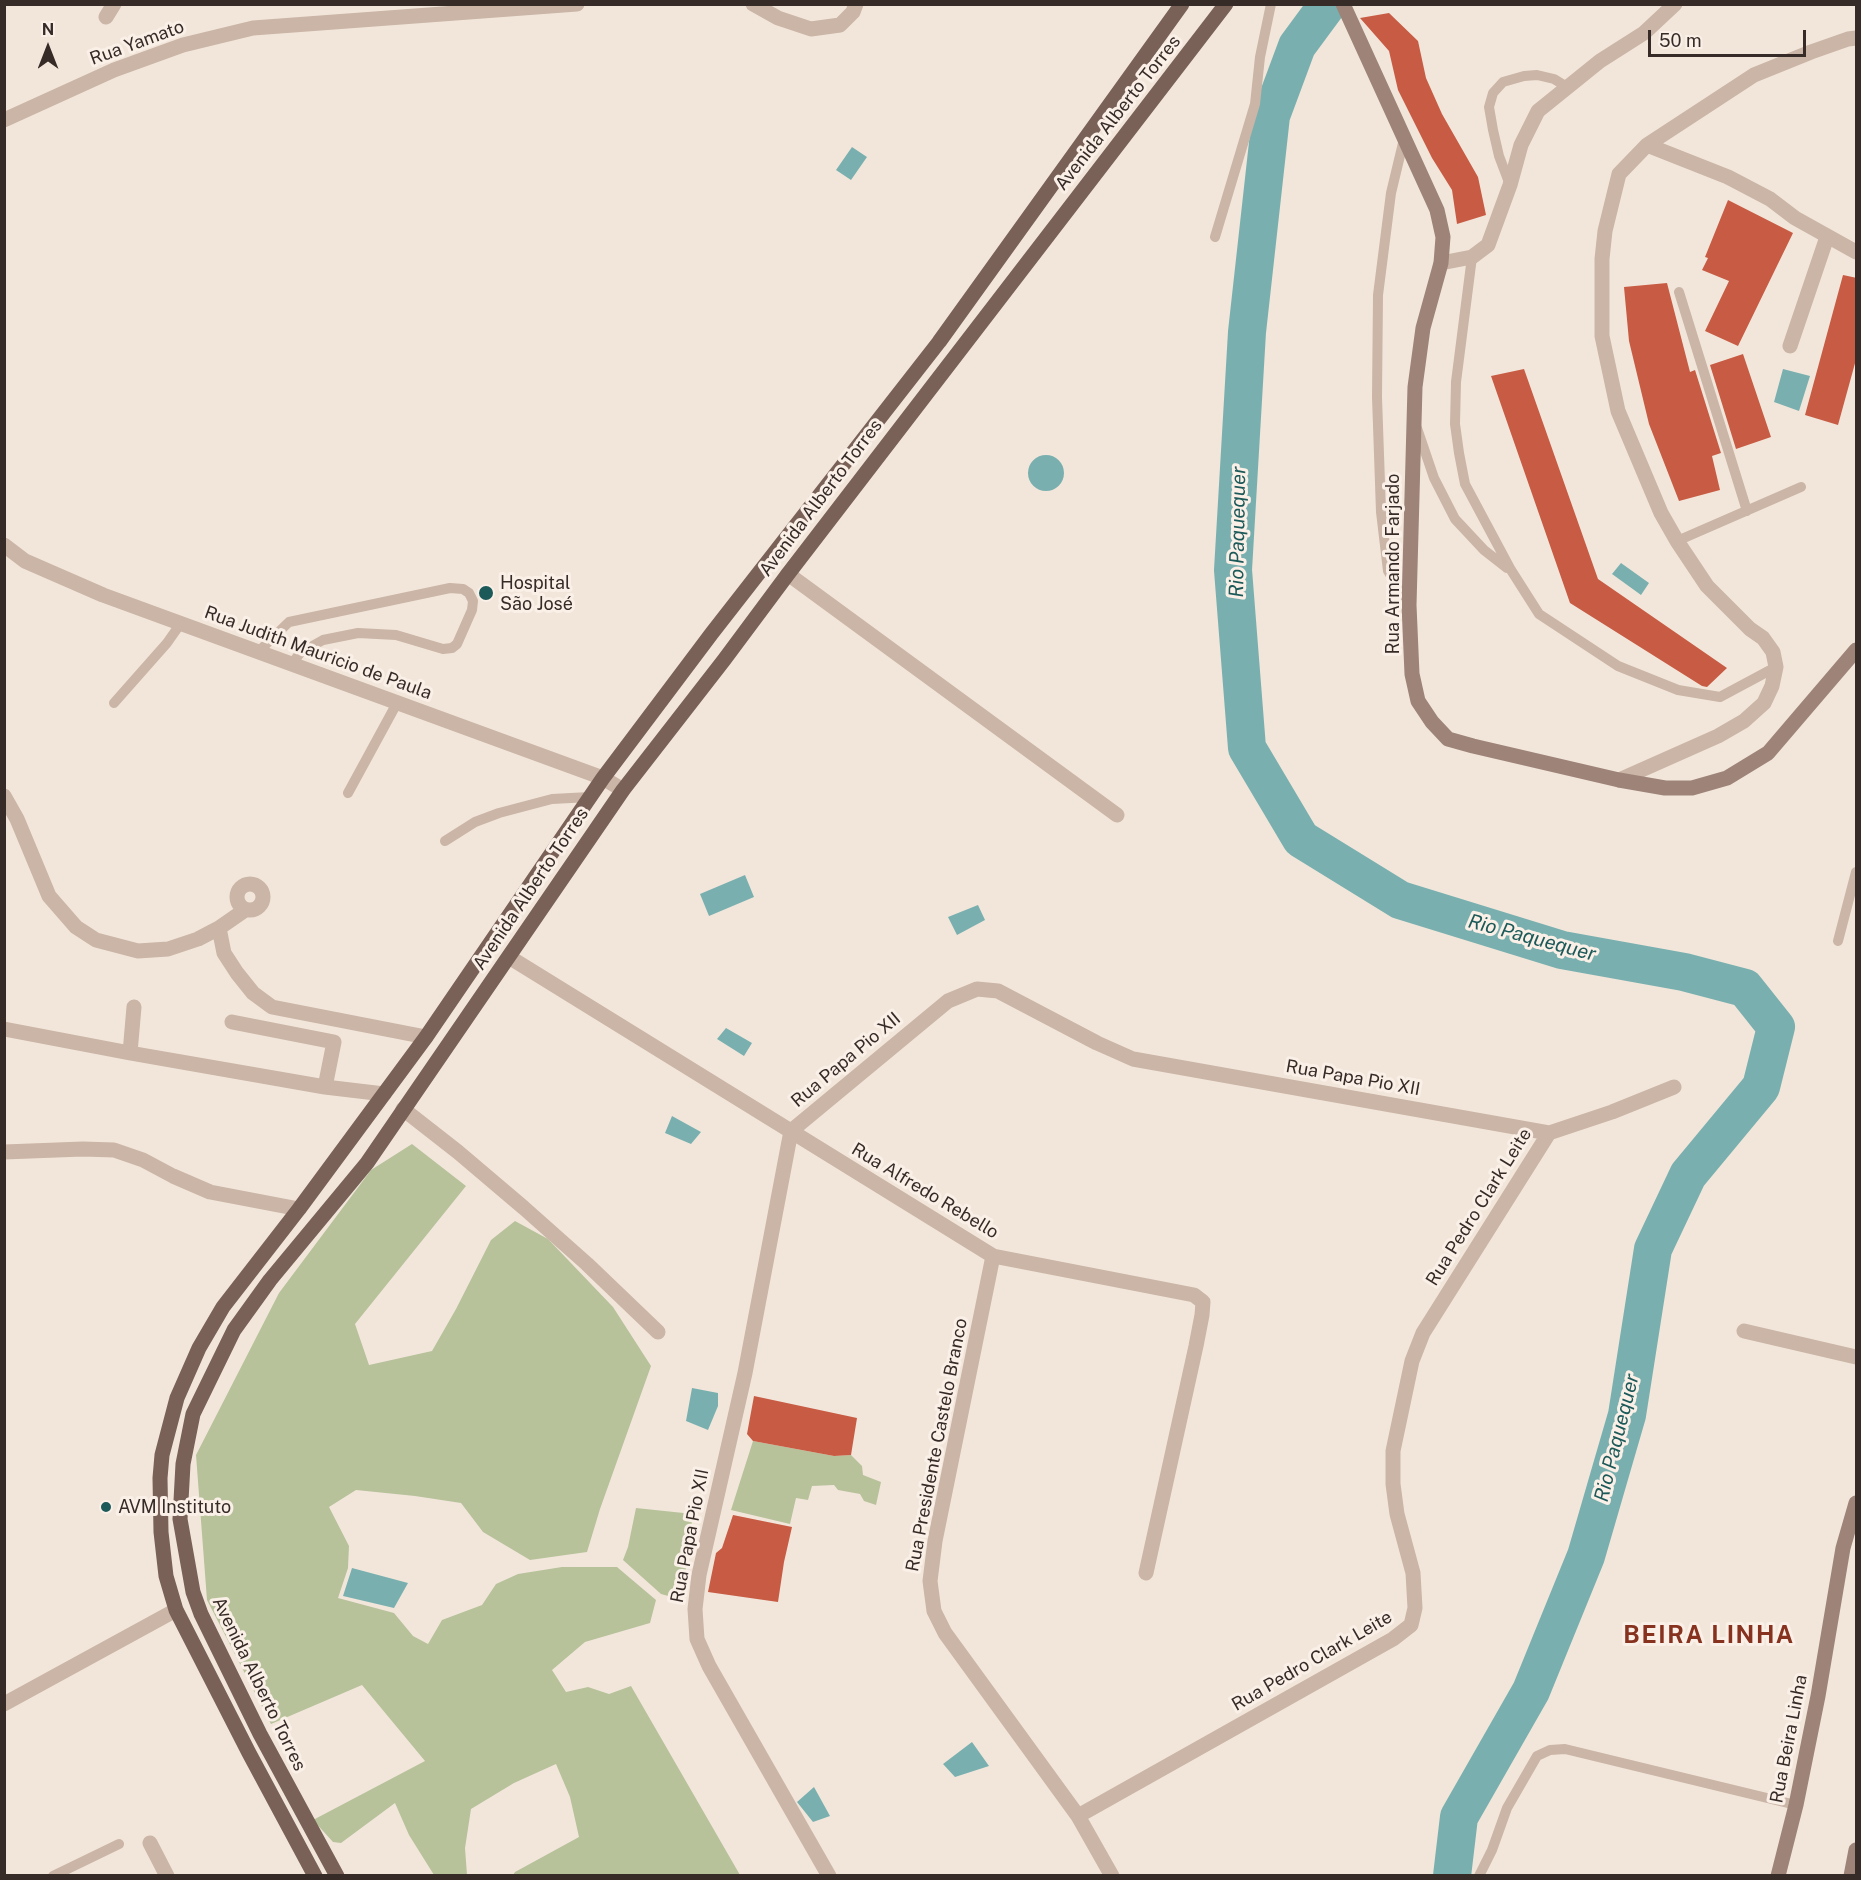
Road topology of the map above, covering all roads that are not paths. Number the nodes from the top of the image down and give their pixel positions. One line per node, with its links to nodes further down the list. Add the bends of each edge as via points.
1 (577, 4): 11 (street, Rua Yamato, via 253,28 183,45 114,70)
2 (753, 4): 3 (street, via 811,29 840,25 854,12)
3 (856, 4)
4 (1182, 4): 37 (main road, Avenida Alberto Torres, via 939,342)
5 (1226, 4): 28 (main road, Avenida Alberto Torres)
6 (1270, 4): 15 (lane, via 1255,104)
7 (1343, 4): 12 (street, Rua Armando Farjado)
8 (1675, 4): 10 (street, via 1644,33)
9 (1857, 39): 13 (street, via 1754,75)
10 (1567, 87): 14 (street, via 1538,111 1521,145); 14 (lane, via 1554,79 1524,76 1503,82 1493,93 1489,107 1492,130)
11 (4, 120)
12 (1404, 139): 19 (street, Rua Armando Farjado, via 1437,210 1443,237); 29 (lane, via 1391,193 1378,295 1377,397 1381,512 1388,571)
13 (1647, 145): 16 (street, via 1728,177); 25 (street, via 1619,174 1609,208 1602,259 1602,336 1618,411)
14 (1510, 185): 18 (street, via 1488,246)
15 (1215, 237)
16 (1827, 237): 17 (street); 21 (street)
17 (1857, 252)
18 (1472, 257): 19 (street); 27 (lane, via 1456,382 1455,424 1465,484)
19 (1440, 262): 22 (street, Rua Armando Farjado, via 1423,328)
20 (1679, 292): 24 (lane)
21 (1790, 346)
22 (1414, 420): 27 (lane, via 1434,478 1455,519 1484,550); 29 (street, Rua Armando Farjado)
23 (1801, 487): 24 (lane)
24 (1747, 511): 25 (lane)
25 (1677, 541): 34 (street, via 1707,586 1764,638)
26 (4, 544): 30 (street, Rua Judith Mauricio de Paula, via 25,561)
27 (1511, 570): 34 (lane, via 1539,614 1618,666 1678,690 1720,697)
28 (788, 574): 39 (main road, Avenida Alberto Torres); 43 (street)
29 (1408, 605): 38 (street, Rua Armando Farjado, via 1412,674 1418,701 1448,739)
30 (181, 623): 32 (street, Rua Judith Mauricio de Paula); 35 (lane)
31 (1857, 650): 38 (street, Rua Armando Farjado, via 1768,753 1727,778 1692,788)
32 (258, 652): 33 (street, Rua Judith Mauricio de Paula); 33 (lane, via 289,622 450,588 463,589 473,601 452,648 443,649 396,635 358,633 323,640 300,653)
33 (292, 664): 36 (street, Rua Judith Mauricio de Paula)
34 (1776, 667): 38 (street, via 1764,703 1744,721)
35 (114, 703)
36 (397, 703): 37 (street, Rua Judith Mauricio de Paula); 40 (lane)
37 (603, 778): 39 (street, Rua Judith Mauricio de Paula); 42 (main road, Avenida Alberto Torres)
38 (1619, 780)
39 (623, 790): 49 (main road, Avenida Alberto Torres)
40 (348, 793)
41 (4, 796): 47 (street, via 49,896 76,927 96,940 138,951 168,949)
42 (590, 797): 44 (lane, via 552,800 499,813); 53 (main road, Avenida Alberto Torres)
43 (1117, 815)
44 (445, 841)
45 (1857, 872): 48 (lane)
46 (245, 910): 47 (street)
47 (219, 928): 53 (street, via 224,953 237,973 253,993 272,1007)
48 (1838, 941)
49 (509, 957): 58 (main road, Avenida Alberto Torres); 59 (street, Rua Alfredo Rebello)
50 (134, 1007): 54 (street)
51 (232, 1022): 55 (street, via 334,1042)
52 (4, 1029): 54 (street)
53 (426, 1037): 57 (main road, Avenida Alberto Torres)
54 (130, 1053): 55 (street)
55 (325, 1087): 57 (street)
56 (1674, 1087): 60 (street, Rua Papa Pio XII)
57 (384, 1094): 62 (main road, Avenida Alberto Torres)
58 (403, 1109): 65 (street, via 524,1208); 79 (main road, Avenida Alberto Torres, via 367,1163 234,1330 193,1414 183,1464 180,1519 193,1592 201,1614 260,1734)
59 (791, 1131): 60 (street, Rua Papa Pio XII, via 948,1001 977,989 998,991 1133,1059); 63 (street, Rua Alfredo Rebello); 80 (street, Rua Papa Pio XII, via 695,1609 697,1639 709,1666)
60 (1549, 1132): 72 (street, Rua Pedro Clark Leite, via 1423,1332 1412,1361 1393,1451 1397,1514 1413,1573 1415,1608 1411,1625)
61 (4, 1152): 62 (street, via 114,1150 210,1192)
62 (299, 1209): 69 (main road, Avenida Alberto Torres, via 211,1327 170,1420 160,1478 161,1532 166,1576)
63 (993, 1256): 68 (street, Rua Alfredo Rebello, via 1194,1295 1203,1302); 72 (street, Rua Presidente Castelo Branco, via 935,1541 930,1581 934,1611 945,1633)
64 (1744, 1331): 66 (street)
65 (657, 1332)
66 (1857, 1357)
67 (1857, 1503): 71 (street, Rua Beira Linha, via 1843,1548)
68 (1146, 1574)
69 (176, 1610): 70 (street); 78 (main road, Avenida Alberto Torres)
70 (4, 1704)
71 (1796, 1805): 82 (lane, via 1565,1749 1550,1750 1537,1756 1507,1808); 83 (street, Rua Beira Linha)
72 (1078, 1815): 81 (street, Rua Presidente Castelo Branco)
73 (150, 1843): 77 (street)
74 (119, 1844): 76 (lane)
75 (1857, 1850): 84 (street)
76 (53, 1875)
77 (167, 1875)
78 (315, 1875)
79 (337, 1875)
80 (829, 1875)
81 (1112, 1875)
82 (1479, 1875)
83 (1778, 1875)
84 (1851, 1875)

